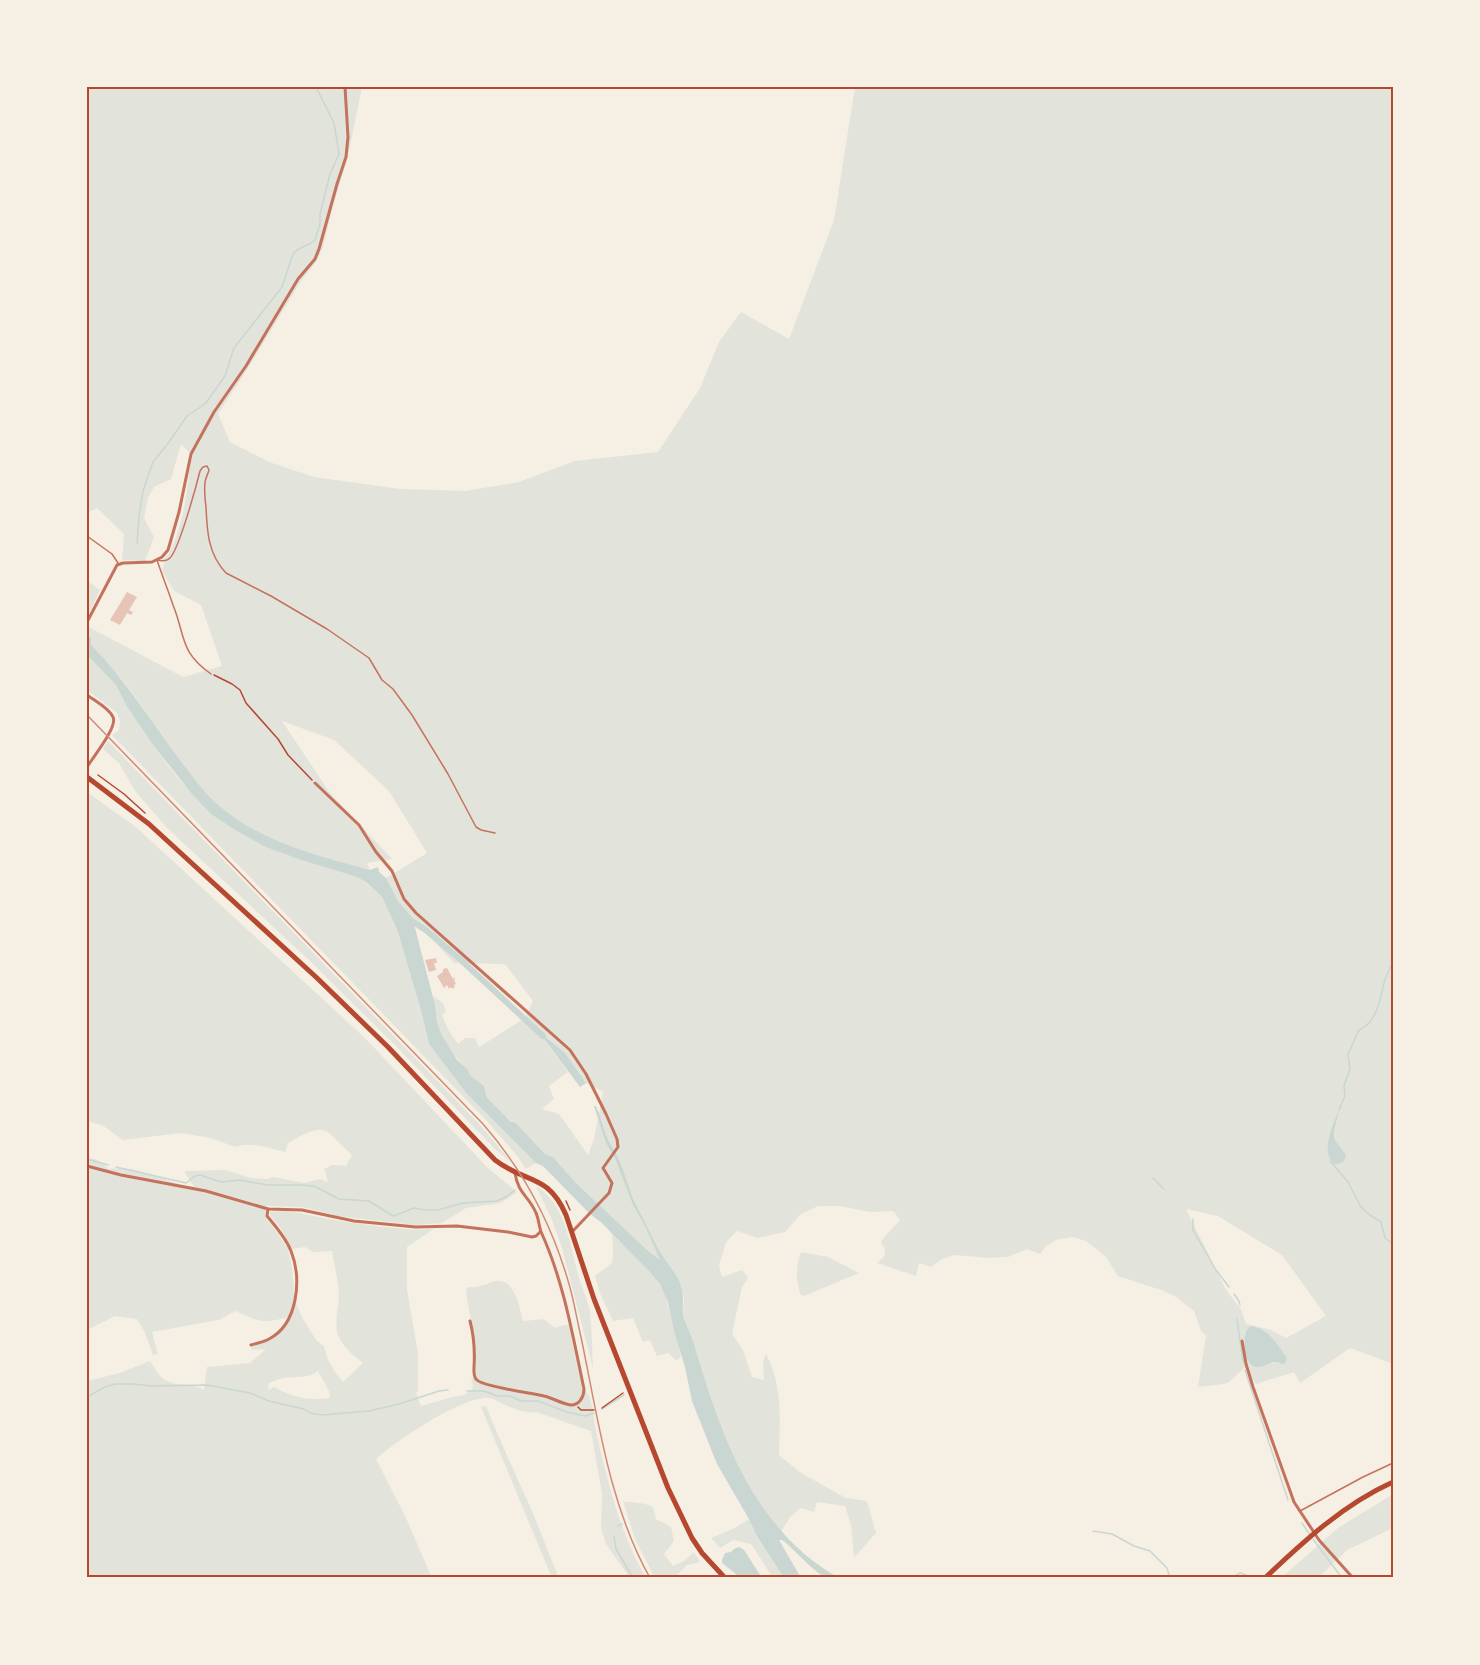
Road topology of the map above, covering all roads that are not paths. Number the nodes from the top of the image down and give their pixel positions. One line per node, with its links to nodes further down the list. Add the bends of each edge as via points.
1 (345, 87): 3 (street, via 346,157 320,249 191,454 171,541 165,554)
2 (87, 536): 4 (lane, via 112,554)
3 (156, 560): 4 (street); 6 (lane, via 188,652); 11 (lane, via 171,558 200,471 207,466 207,530 220,567 369,657 382,680 412,715 476,827)
4 (118, 564): 5 (street)
5 (87, 622)
6 (211, 674)
7 (87, 695): 8 (street, via 115,721)
8 (87, 767)
9 (87, 777): 13 (main road, via 174,846 352,1011 495,1160)
10 (315, 783): 16 (street, via 359,825 416,913 570,1050 586,1074 613,1128 618,1150 603,1168 612,1189)
11 (495, 833)
12 (87, 1166): 14 (street, via 206,1191)
13 (515, 1173): 15 (street, via 519,1189 536,1210); 16 (main road, via 544,1184 553,1192)
14 (268, 1209): 15 (street, via 302,1210 354,1221 416,1227 457,1226 532,1237); 19 (street, via 267,1216 290,1249 297,1270 296,1294 282,1330)
15 (540, 1232): 17 (street, via 570,1321 584,1389 582,1399 571,1405 478,1381)
16 (572, 1232): 23 (main road, via 594,1299 682,1520 702,1553)
17 (470, 1321)
18 (1242, 1341): 22 (street, via 1253,1387)
19 (251, 1345)
20 (1393, 1463): 22 (lane)
21 (1393, 1482): 24 (main road, via 1350,1506)
22 (1300, 1512): 25 (street)
23 (725, 1578)
24 (1265, 1578)
25 (1353, 1578)

